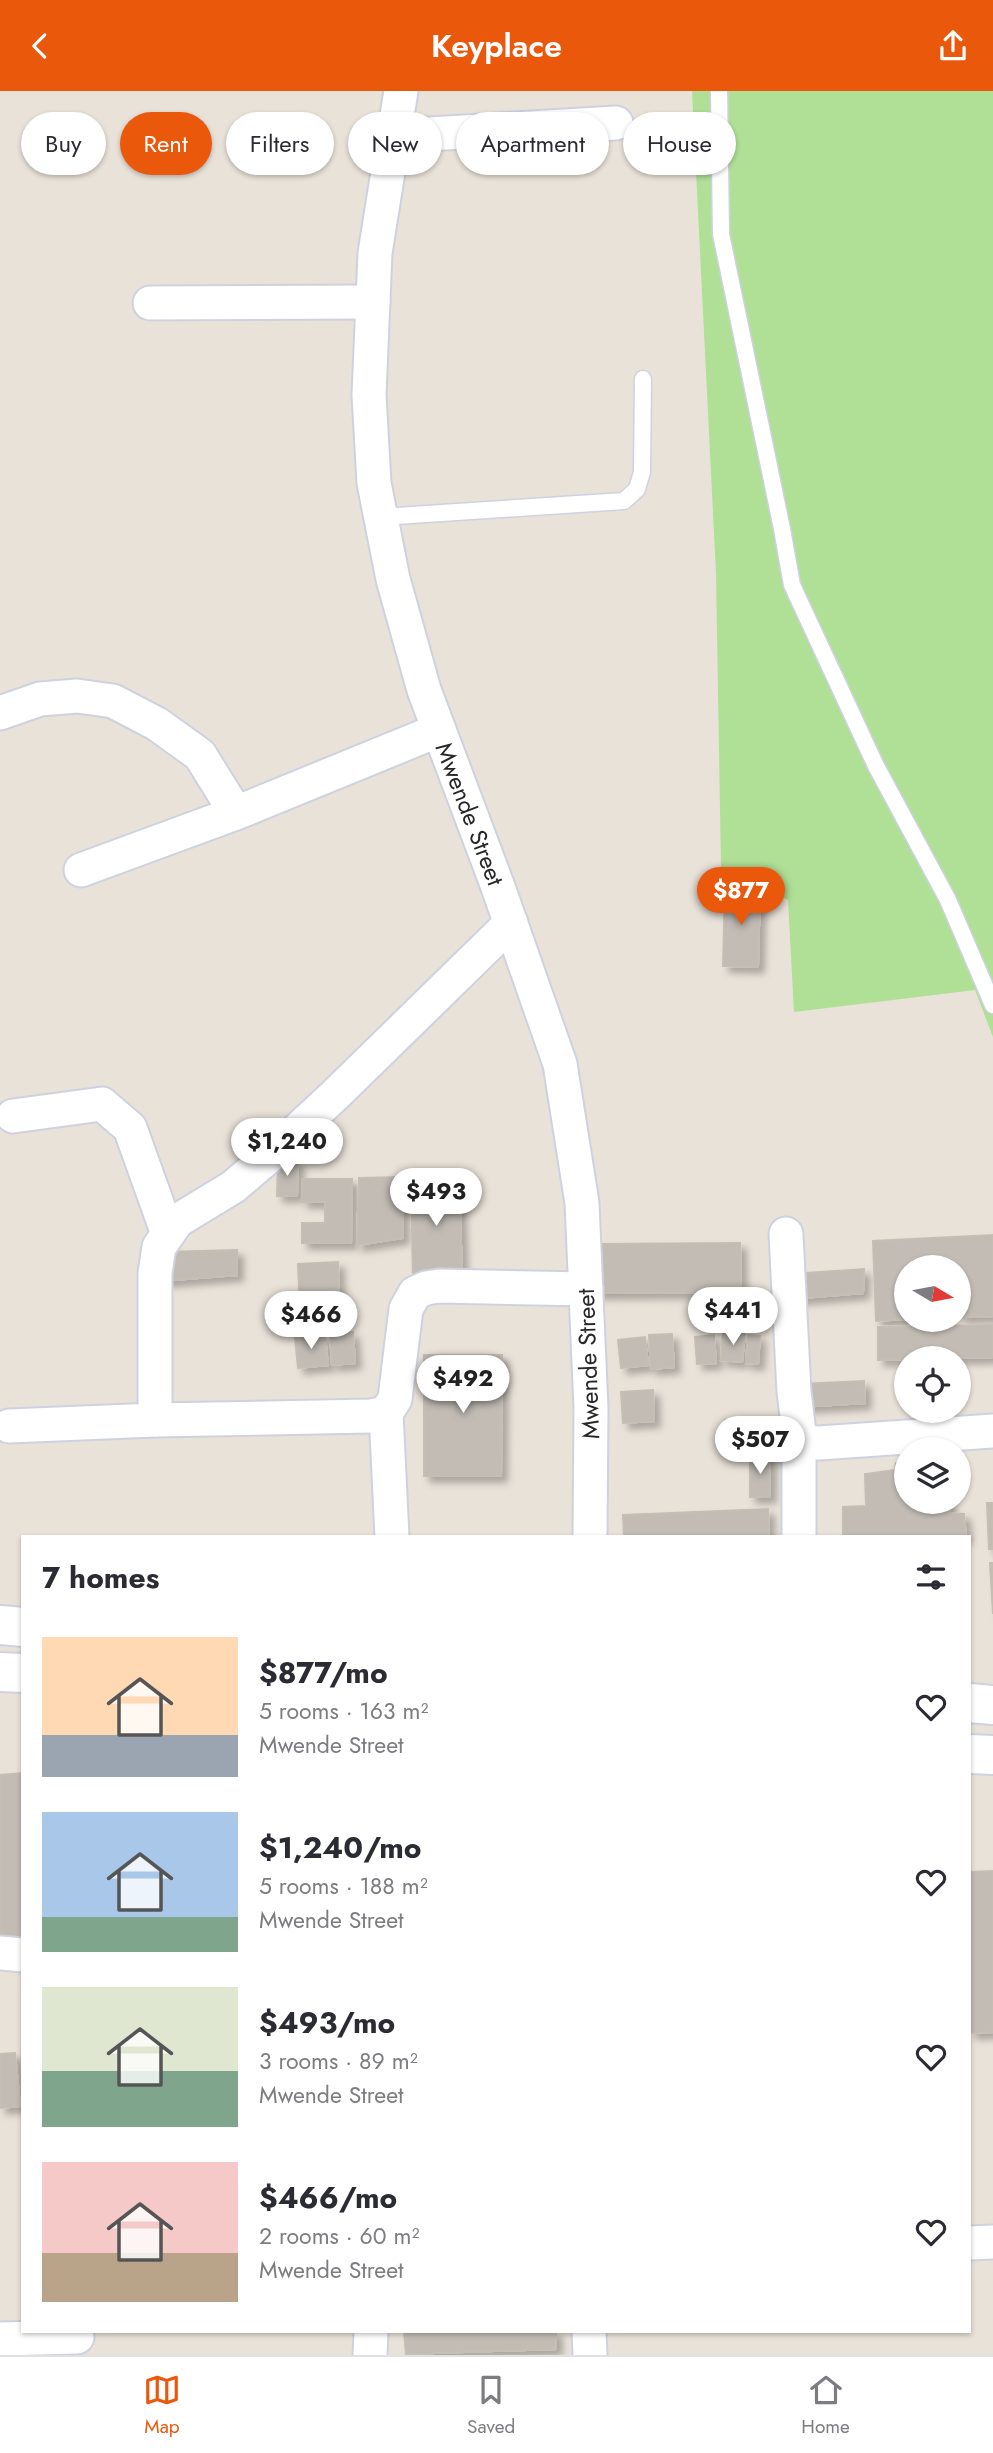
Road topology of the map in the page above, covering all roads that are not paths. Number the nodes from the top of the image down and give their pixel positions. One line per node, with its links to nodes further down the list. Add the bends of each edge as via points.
1 (401, 91): 3 (street, Mwende Street)
2 (719, 91): 16 (lane, via 721,235 792,585 876,767 948,900)
3 (398, 112)
4 (616, 123): 5 (street)
5 (442, 133)
6 (388, 175): 7 (street, Mwende Street, via 375,253)
7 (373, 302): 8 (street); 10 (street, Mwende Street, via 369,395 374,483)
8 (150, 303)
9 (643, 379): 10 (lane, via 642,472 637,489 624,501)
10 (381, 517): 12 (street, Mwende Street, via 393,579)
11 (0, 713): 13 (street, via 40,699 77,696 113,701 157,724 200,755)
12 (439, 730): 13 (street); 15 (street, Mwende Street)
13 (236, 813): 14 (street)
14 (81, 870)
15 (511, 923): 18 (street, via 266,1159 233,1187 177,1221); 20 (street, Mwende Street, via 560,1063 582,1203)
16 (993, 1005)
17 (13, 1116): 18 (street, via 102,1104 130,1128)
18 (168, 1234): 22 (street, via 159,1247 155,1273)
19 (786, 1234): 25 (street)
20 (586, 1289): 21 (street, via 439,1286 415,1293 407,1309 395,1399); 27 (street, Mwende Street)
21 (386, 1413): 22 (street); 26 (street)
22 (155, 1420): 23 (street)
23 (9, 1426)
24 (993, 1430): 25 (street, via 819,1443 810,1443)
25 (799, 1432): 28 (street)
26 (392, 1535)
27 (590, 1535)
28 (799, 1535)
29 (0, 1625): 30 (main road)
30 (21, 1627)
31 (0, 1672): 32 (main road)
32 (21, 1673)
33 (971, 1703): 34 (main road)
34 (993, 1705)
35 (971, 1754): 36 (main road)
36 (993, 1755)
37 (0, 1953): 38 (street)
38 (21, 1955)
39 (993, 2242): 40 (street)
40 (971, 2243)
41 (371, 2333): 45 (street)
42 (589, 2333): 46 (street)
43 (0, 2339): 44 (street)
44 (77, 2341)
45 (370, 2355)
46 (590, 2355)

